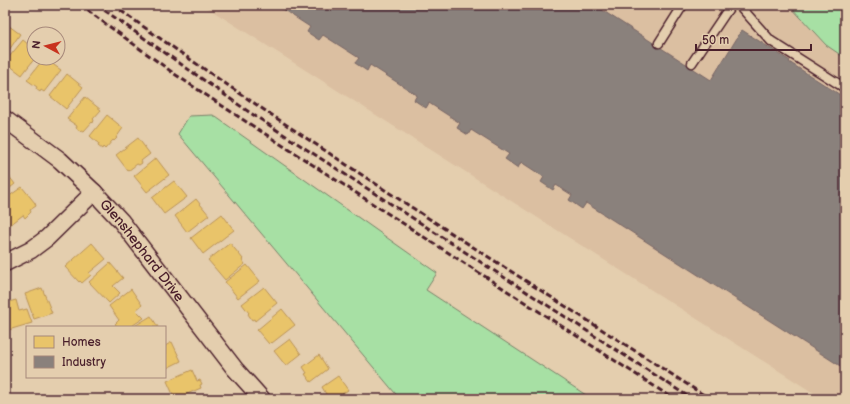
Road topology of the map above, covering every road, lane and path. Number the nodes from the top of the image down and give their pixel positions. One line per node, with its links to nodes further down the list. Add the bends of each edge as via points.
1 (683, 5): 4 (lane)
2 (731, 5): 5 (lane)
3 (739, 5): 6 (lane, via 771,41)
4 (659, 43)
5 (692, 63)
6 (845, 88)
7 (5, 119): 8 (street, Glenshephard Drive, via 60,160)
8 (94, 192): 9 (street, via 47,238 31,250); 10 (street, Glenshephard Drive, via 121,221 235,369)
9 (5, 263)
10 (262, 399)

